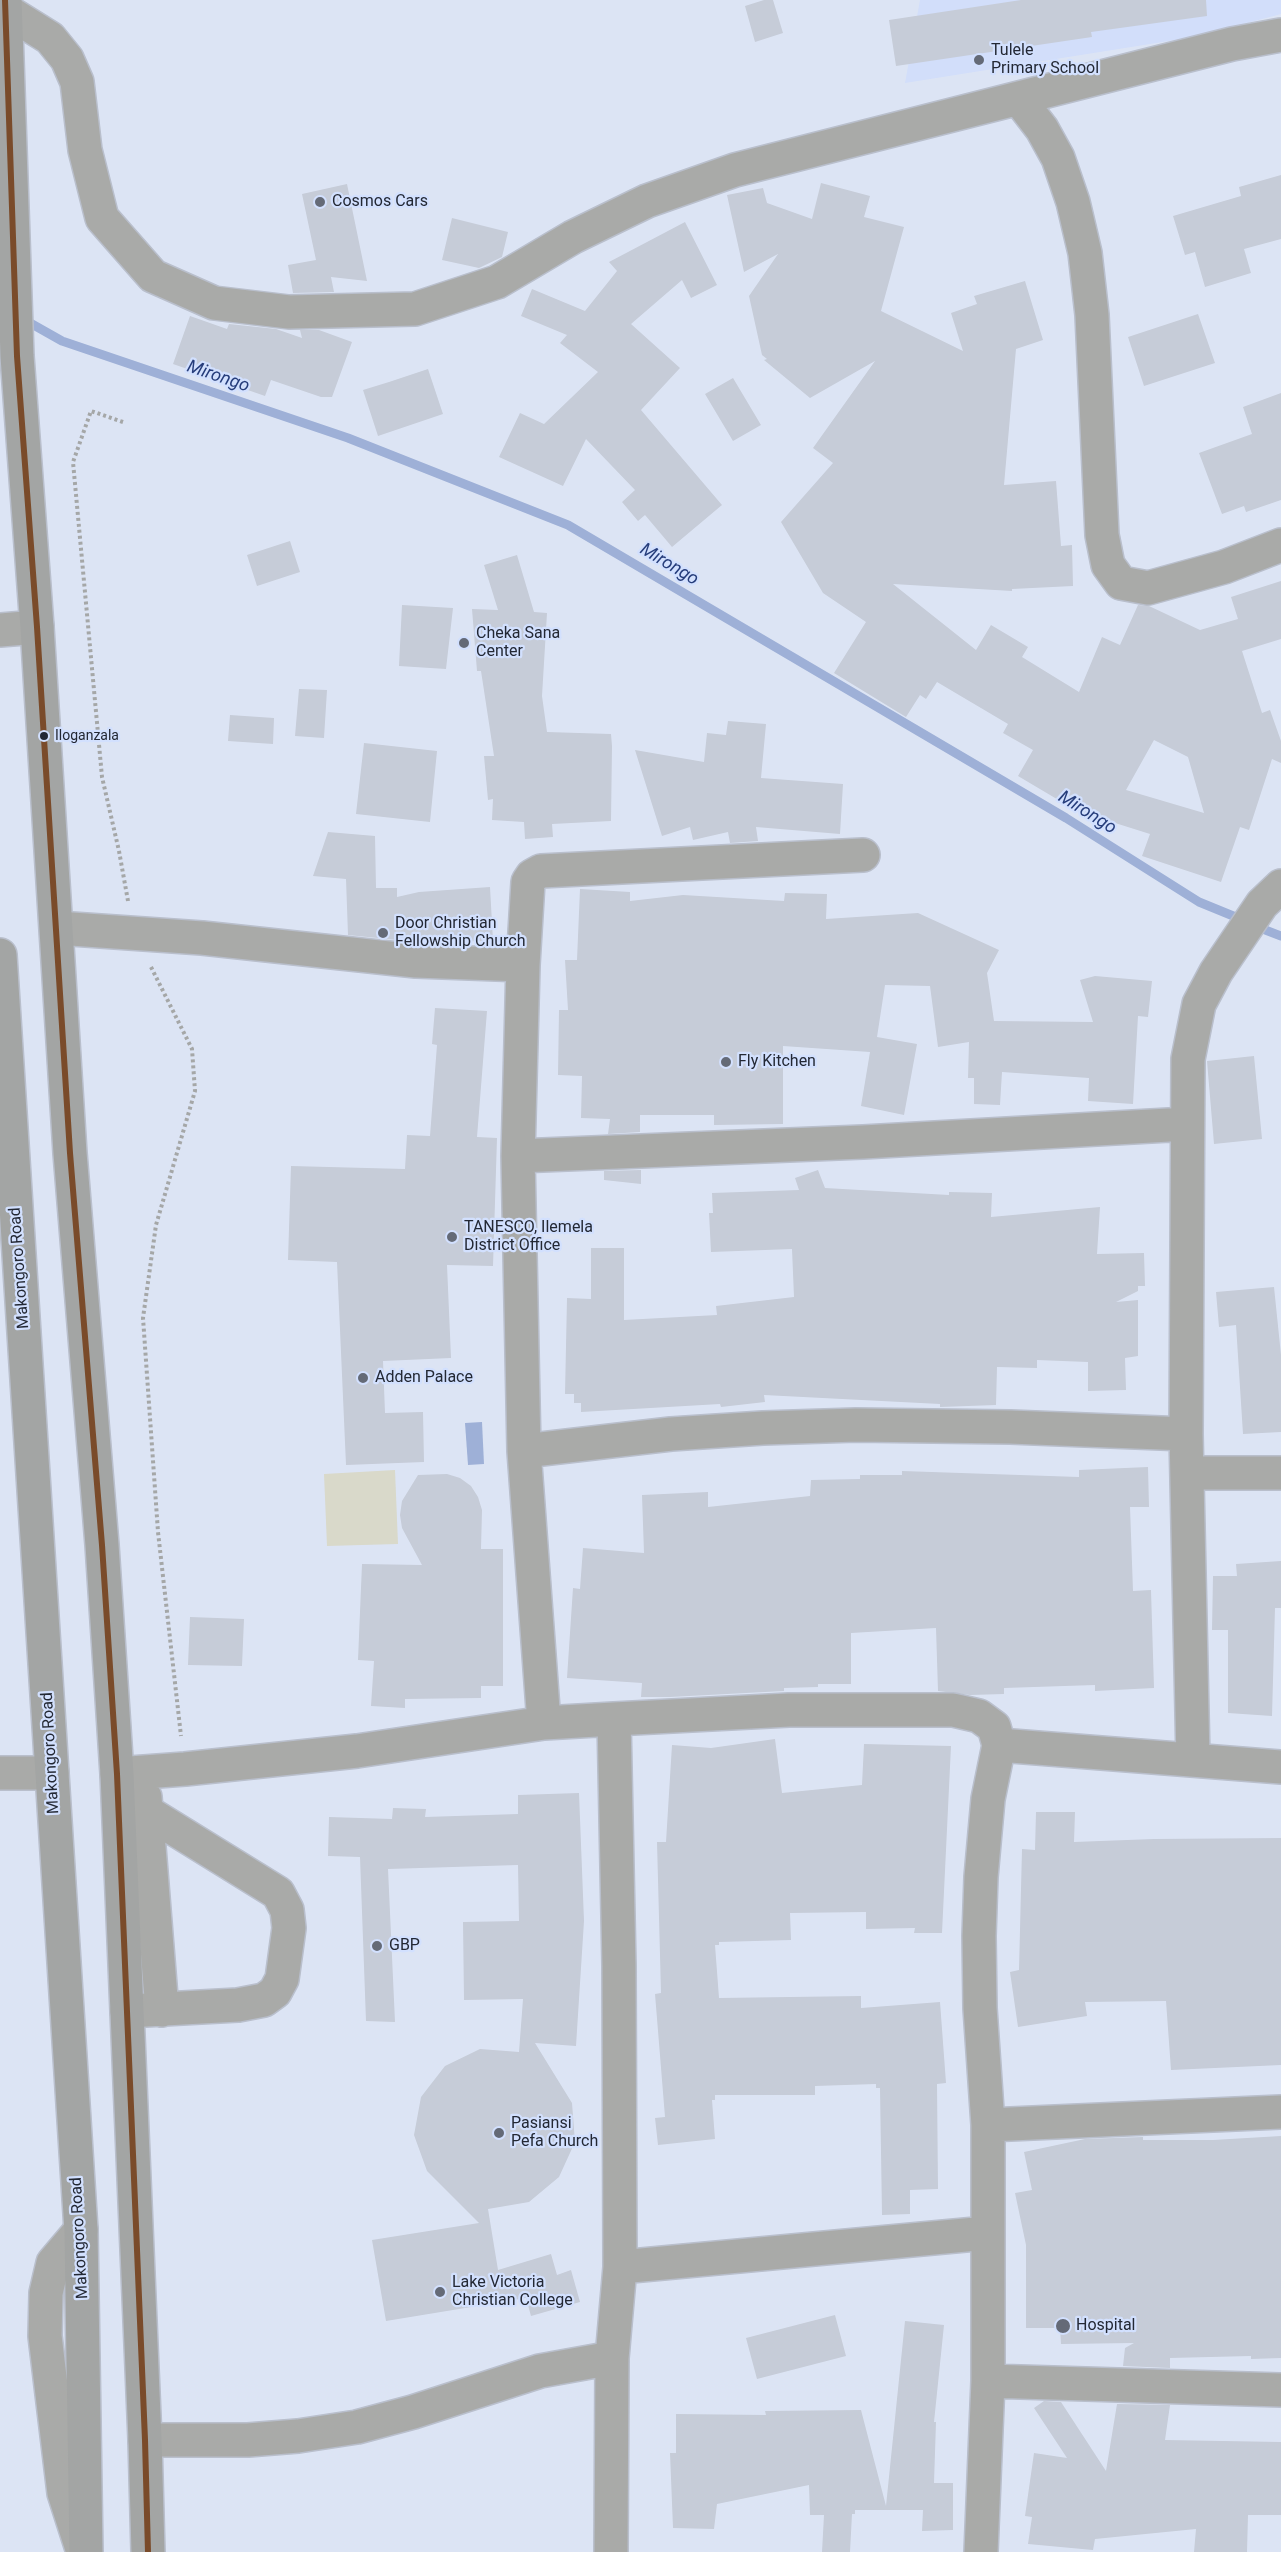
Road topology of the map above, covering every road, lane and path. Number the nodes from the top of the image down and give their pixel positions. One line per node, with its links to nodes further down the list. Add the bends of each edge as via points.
1 (5, 5): 3 (street, via 50,38 67,59 77,82 85,150 102,218 153,276 214,303 289,312 415,309 497,282 573,237 647,201 735,170); 6 (main road, via 17,356)
2 (1281, 35): 3 (street)
3 (1019, 99): 5 (street, via 1058,158 1085,253 1092,315 1102,535 1108,565 1121,583 1148,588 1224,567)
4 (123, 422): 11 (path, via 91,411 73,462 102,777)
5 (1281, 545)
6 (38, 627): 7 (street); 10 (main road)
7 (0, 630)
8 (863, 855): 13 (street, via 536,872 528,882)
9 (1272, 895): 14 (street, via 1216,972 1199,1005 1188,1059)
10 (57, 928): 11 (street); 28 (main road, via 70,1153 102,1545)
11 (133, 932): 13 (street, via 416,961); 25 (path, via 192,1049 195,1091 156,1225 143,1318 158,1532)
12 (0, 955): 27 (main road, Makongoro Road)
13 (523, 965): 15 (street)
14 (1188, 1124): 15 (street); 16 (street)
15 (518, 1156): 17 (street)
16 (1186, 1434): 17 (street, via 856,1425 671,1434); 18 (street)
17 (524, 1451): 21 (street)
18 (1187, 1473): 19 (street); 23 (street)
19 (1281, 1473)
20 (614, 1719): 21 (street); 22 (street, via 789,1710 953,1710 979,1716 994,1727); 35 (street)
21 (544, 1723): 25 (street, via 357,1751)
22 (999, 1745): 23 (street); 33 (street, via 988,1798 981,1876 980,2008)
23 (1193, 1760): 24 (street)
24 (1281, 1767)
25 (185, 1769): 28 (street)
26 (0, 1773): 27 (street)
27 (52, 1773): 40 (main road, Makongoro Road, via 81,2230)
28 (130, 1773): 29 (street); 31 (main road)
29 (147, 1812): 30 (street); 30 (street, via 278,1893 288,1919 282,1979 275,1992 264,2000)
30 (162, 2010): 31 (street)
31 (128, 2011): 39 (main road)
32 (1281, 2112): 33 (street)
33 (988, 2125): 34 (street)
34 (987, 2233): 35 (street); 37 (street)
35 (620, 2268): 36 (street)
36 (612, 2358): 39 (street, via 540,2371 357,2427 258,2439); 42 (street)
37 (988, 2381): 38 (street); 43 (street)
38 (1281, 2390)
39 (146, 2440): 41 (main road)
40 (84, 2552)
41 (148, 2552)
42 (611, 2552)
43 (981, 2552)

